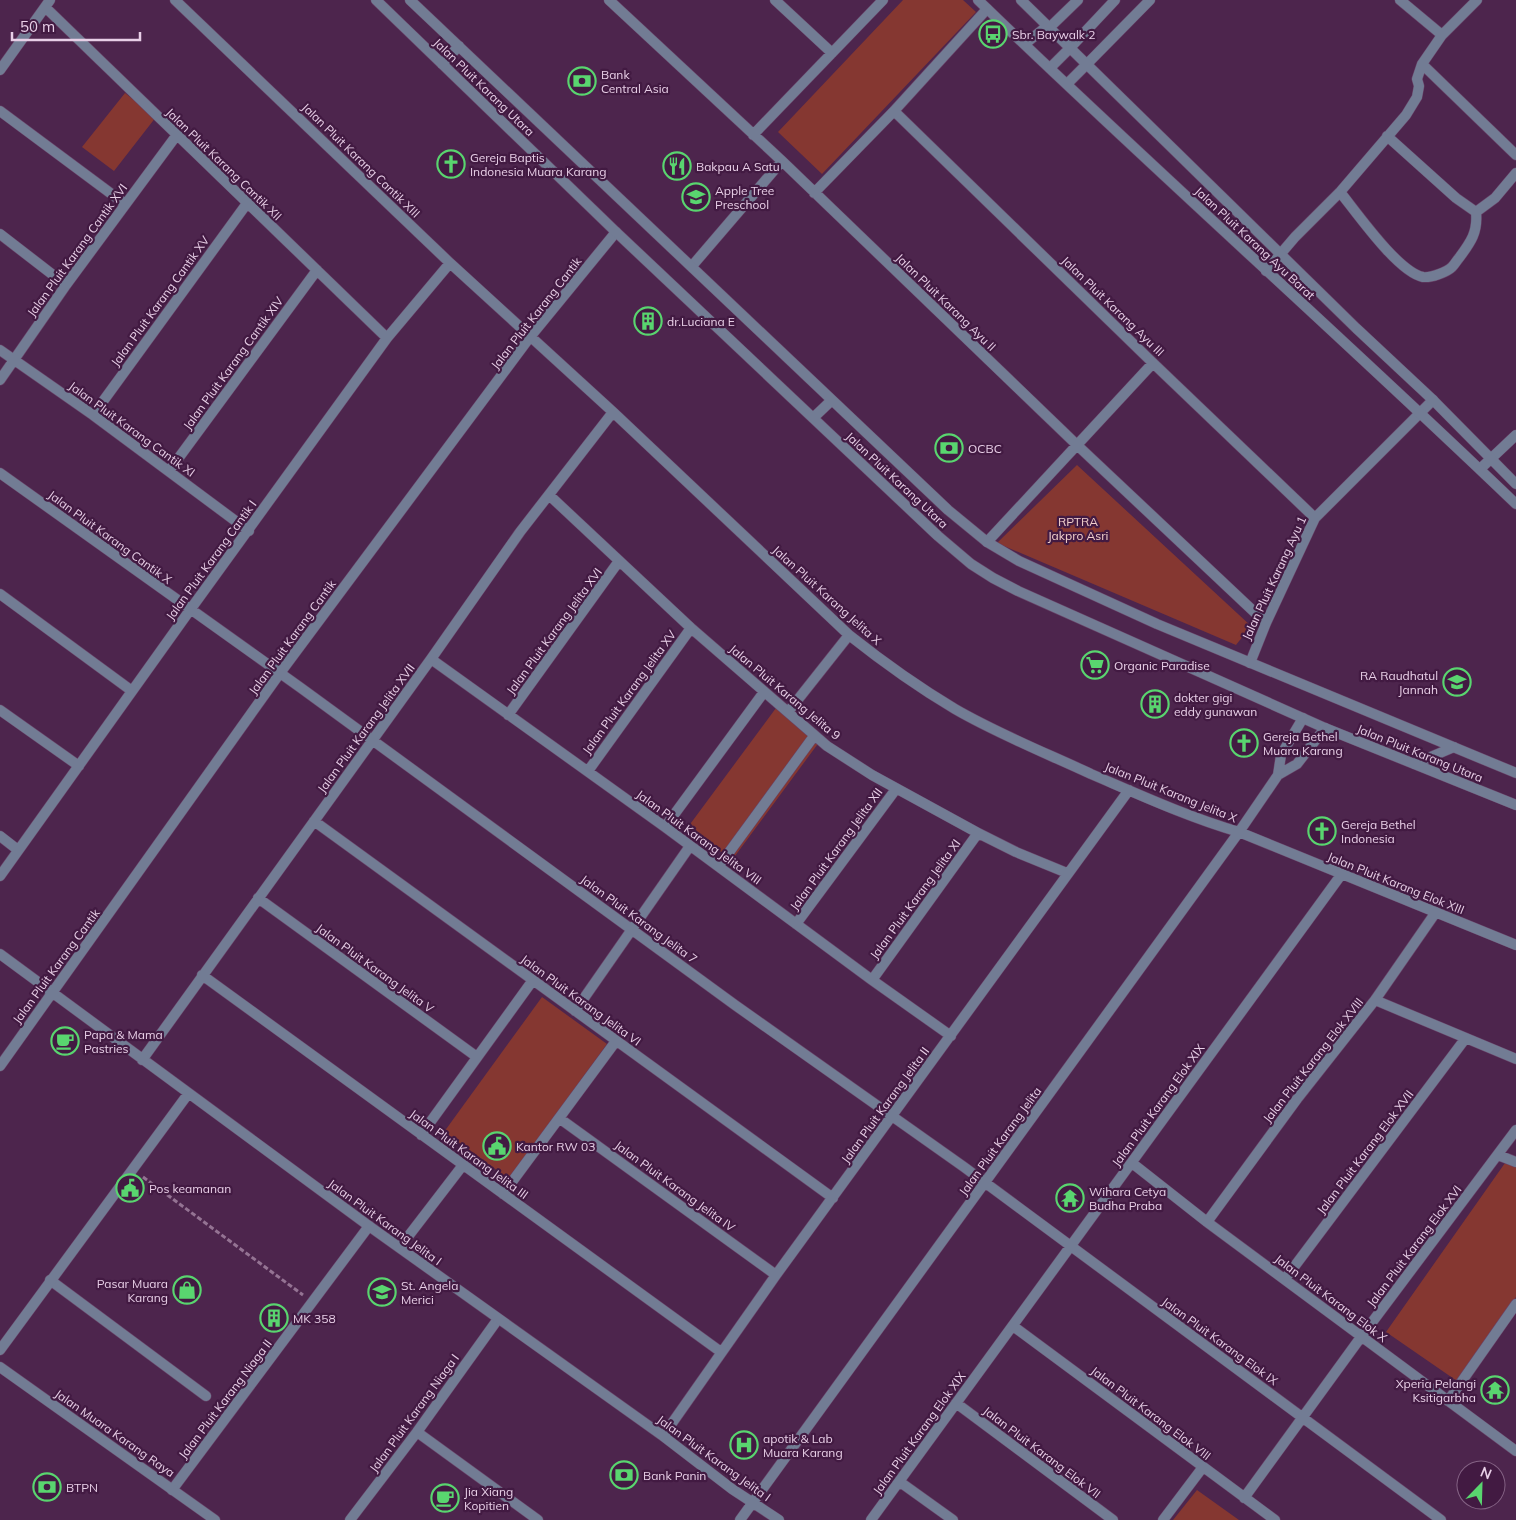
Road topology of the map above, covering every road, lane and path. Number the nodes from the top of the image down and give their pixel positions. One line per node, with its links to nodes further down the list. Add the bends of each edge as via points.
1 (175, 0): 44 (street, Jalan Pluit Karang Cantik XIII)
2 (376, 0): 22 (street, Jalan Pluit Karang Utara)
3 (410, 0): 19 (street, Jalan Pluit Karang Utara)
4 (609, 0): 30 (street, Jalan Pluit Karang Ayu II)
5 (776, 0): 21 (street)
6 (884, 0): 21 (street)
7 (978, 0): 15 (street, Jalan Pluit Karang Ayu Barat)
8 (1020, 0): 16 (street, Jalan Pluit Karang Ayu Barat)
9 (1078, 0): 16 (street)
10 (1115, 0): 20 (street)
11 (1150, 0): 24 (street)
12 (1400, 0): 17 (street)
13 (1477, 0): 17 (street)
14 (47, 3): 26 (street); 31 (street, Jalan Pluit Karang Cantik XII)
15 (987, 9): 18 (street, Jalan Pluit Karang Ayu Barat); 29 (street)
16 (1048, 27): 18 (street); 20 (street, Jalan Pluit Karang Ayu Barat)
17 (1442, 35): 23 (street)
18 (1025, 44): 25 (street, Jalan Pluit Karang Ayu Barat)
19 (459, 46): 22 (street); 45 (street, Jalan Pluit Karang Utara)
20 (1070, 48): 24 (street, Jalan Pluit Karang Ayu Barat); 25 (street)
21 (832, 53): 30 (street)
22 (442, 64): 41 (street, Jalan Pluit Karang Utara)
23 (1422, 64): 32 (street, via 1416,97 1406,115); 33 (street)
24 (1086, 65): 27 (street); 43 (street, Jalan Pluit Karang Ayu Barat)
25 (1050, 68): 27 (street, Jalan Pluit Karang Ayu Barat)
26 (0, 70)
27 (1067, 84): 47 (street, Jalan Pluit Karang Ayu Barat)
28 (0, 111): 39 (street)
29 (894, 111): 37 (street); 53 (street, Jalan Pluit Karang Ayu III)
30 (753, 135): 34 (street, Jalan Pluit Karang Ayu II)
31 (176, 136): 38 (street, Jalan Pluit Karang Cantik XII); 39 (street, Jalan Pluit Karang Cantik XVI)
32 (1387, 136): 36 (street); 40 (street)
33 (1516, 155)
34 (782, 161): 37 (street, Jalan Pluit Karang Ayu II); 45 (street)
35 (1516, 173): 40 (street, via 1495,198)
36 (1340, 192): 40 (street, via 1390,253 1412,273 1426,278 1452,267 1473,235 1477,224); 43 (street)
37 (814, 193): 62 (street, Jalan Pluit Karang Ayu II)
38 (248, 202): 46 (street, Jalan Pluit Karang Cantik XII); 59 (street, Jalan Pluit Karang Cantik XV)
39 (125, 204): 48 (street, Jalan Pluit Karang Cantik XVI)
40 (1476, 212)
41 (616, 232): 49 (street, Jalan Pluit Karang Cantik); 60 (street, Jalan Pluit Karang Utara)
42 (0, 234): 48 (street)
43 (1281, 255): 47 (street); 56 (street, Jalan Pluit Karang Ayu Barat)
44 (450, 263): 49 (street, Jalan Pluit Karang Cantik XIII); 50 (street, Jalan Pluit Karang Cantik I)
45 (692, 266): 55 (street, Jalan Pluit Karang Utara)
46 (317, 270): 50 (street, Jalan Pluit Karang Cantik XII); 65 (street, Jalan Pluit Karang Cantik XIV)
47 (1266, 271): 58 (street, Jalan Pluit Karang Ayu Barat)
48 (66, 285): 52 (street, Jalan Pluit Karang Cantik XVI)
49 (530, 337): 57 (street, Jalan Pluit Karang Jelita X); 81 (street, Jalan Pluit Karang Cantik)
50 (387, 338): 71 (street, Jalan Pluit Karang Cantik I)
51 (0, 350): 52 (street, Jalan Pluit Karang Cantik XI)
52 (14, 360): 54 (street, Jalan Pluit Karang Cantik XVI); 59 (street, Jalan Pluit Karang Cantik XI)
53 (1153, 363): 62 (street); 70 (street, Jalan Pluit Karang Ayu III)
54 (0, 380)
55 (832, 400): 60 (street); 72 (street, Jalan Pluit Karang Utara, via 948,510)
56 (1433, 400): 58 (street, Jalan Pluit Karang Ayu 1); 63 (street, Jalan Pluit Karang Ayu Barat)
57 (613, 412): 68 (street, Jalan Pluit Karang Jelita XVII); 78 (street, Jalan Pluit Karang Jelita X)
58 (1420, 412): 64 (street, Jalan Pluit Karang Ayu Barat); 70 (street, Jalan Pluit Karang Ayu 1)
59 (93, 415): 65 (street, Jalan Pluit Karang Cantik XI)
60 (813, 418): 87 (street, Jalan Pluit Karang Utara, via 938,536 993,578 1102,630)
61 (1516, 435): 63 (street)
62 (1077, 445): 72 (street); 76 (street, Jalan Pluit Karang Ayu II)
63 (1491, 459): 64 (street); 67 (street, Jalan Pluit Karang Ayu Barat)
64 (1480, 469): 69 (street, Jalan Pluit Karang Ayu Barat)
65 (169, 472): 71 (street, Jalan Pluit Karang Cantik XI)
66 (0, 473): 75 (street, Jalan Pluit Karang Cantik X)
67 (1516, 484)
68 (549, 496): 73 (street, Jalan Pluit Karang Jelita 9); 79 (street, Jalan Pluit Karang Jelita XVII)
69 (1516, 504)
70 (1315, 518): 76 (street, Jalan Pluit Karang Ayu 1)
71 (249, 531): 75 (street, Jalan Pluit Karang Cantik I)
72 (987, 542): 80 (street, Jalan Pluit Karang Utara, via 1019,561)
73 (619, 562): 77 (street, Jalan Pluit Karang Jelita 9); 86 (street, Jalan Pluit Karang Jelita XVI)
74 (0, 594): 82 (street)
75 (190, 610): 81 (street, Jalan Pluit Karang Cantik X); 82 (street, Jalan Pluit Karang Cantik I)
76 (1266, 623): 80 (street, Jalan Pluit Karang Ayu 1)
77 (691, 628): 83 (street, Jalan Pluit Karang Jelita 9); 94 (street, Jalan Pluit Karang Jelita XV)
78 (850, 635): 85 (street); 98 (street, Jalan Pluit Karang Jelita X, via 883,662 956,709)
79 (431, 659): 86 (street, Jalan Pluit Karang Jelita VIII); 90 (street, Jalan Pluit Karang Jelita XVII)
80 (1250, 663): 91 (street, Jalan Pluit Karang Utara)
81 (280, 673): 90 (street, Jalan Pluit Karang Jelita 7); 120 (street, Jalan Pluit Karang Cantik)
82 (132, 691): 93 (street, Jalan Pluit Karang Cantik I)
83 (764, 692): 85 (street, Jalan Pluit Karang Jelita 9); 101 (street)
84 (0, 710): 93 (street)
85 (788, 712): 89 (street, Jalan Pluit Karang Jelita 9)
86 (508, 715): 94 (street, Jalan Pluit Karang Jelita VIII)
87 (1303, 718): 88 (street, Jalan Pluit Karang Utara); 96 (street, Jalan Pluit Karang Jelita, via 1281,755)
88 (1325, 728): 92 (street, Jalan Pluit Karang Utara); 96 (street, Jalan Pluit Karang Jelita, via 1297,764)
89 (814, 736): 97 (street, Jalan Pluit Karang Jelita 9); 107 (street)
90 (371, 740): 100 (street, Jalan Pluit Karang Jelita XVII); 114 (street, Jalan Pluit Karang Jelita 7)
91 (1454, 747): 92 (street); 95 (street, Jalan Pluit Karang Utara)
92 (1414, 764): 99 (street, Jalan Pluit Karang Utara)
93 (79, 766): 106 (street, Jalan Pluit Karang Cantik I)
94 (588, 771): 101 (street, Jalan Pluit Karang Jelita VIII)
95 (1516, 773)
96 (1278, 775): 102 (street, Jalan Pluit Karang Jelita)
97 (896, 789): 103 (street, Jalan Pluit Karang Jelita 9); 113 (street, Jalan Pluit Karang Jelita XII)
98 (1128, 790): 102 (street, Jalan Pluit Karang Jelita X); 108 (street, Jalan Pluit Karang Jelita II)
99 (1516, 805)
100 (314, 821): 111 (street, Jalan Pluit Karang Jelita XVII); 118 (street, Jalan Pluit Karang Jelita VI)
101 (665, 827): 105 (street, Jalan Pluit Karang Jelita VIII)
102 (1239, 832): 109 (street, Jalan Pluit Karang Elok XIII); 140 (street, Jalan Pluit Karang Jelita)
103 (978, 833): 108 (street, Jalan Pluit Karang Jelita 9); 119 (street, Jalan Pluit Karang Jelita XI)
104 (0, 836): 106 (street)
105 (690, 846): 107 (street, Jalan Pluit Karang Jelita VIII); 114 (street)
106 (18, 850): 110 (street, Jalan Pluit Karang Cantik I)
107 (719, 866): 113 (street, Jalan Pluit Karang Jelita VIII)
108 (1067, 873): 123 (street, Jalan Pluit Karang Jelita II)
109 (1341, 875): 112 (street, Jalan Pluit Karang Elok XIII); 137 (street, Jalan Pluit Karang Elok XIX)
110 (0, 876)
111 (258, 898): 117 (street, Jalan Pluit Karang Jelita XVII); 126 (street, Jalan Pluit Karang Jelita V)
112 (1436, 912): 115 (street, Jalan Pluit Karang Elok XIII); 121 (street, Jalan Pluit Karang Elok XVIII)
113 (796, 924): 119 (street, Jalan Pluit Karang Jelita VIII)
114 (633, 928): 122 (street); 131 (street, Jalan Pluit Karang Jelita 7, via 735,1005)
115 (1516, 945)
116 (0, 954): 120 (street, Jalan Pluit Karang Jelita I)
117 (202, 975): 128 (street, Jalan Pluit Karang Jelita XVII); 134 (street, Jalan Pluit Karang Jelita III)
118 (533, 980): 122 (street, Jalan Pluit Karang Jelita VI); 126 (street)
119 (872, 980): 123 (street, Jalan Pluit Karang Jelita VIII)
120 (53, 993): 128 (street, Jalan Pluit Karang Jelita I); 129 (street, Jalan Pluit Karang Cantik)
121 (1375, 1000): 124 (street); 143 (street, Jalan Pluit Karang Elok XVIII)
122 (575, 1011): 125 (street, Jalan Pluit Karang Jelita VI)
123 (951, 1036): 131 (street, Jalan Pluit Karang Jelita II)
124 (1465, 1039): 127 (street); 148 (street, Jalan Pluit Karang Elok XVII)
125 (616, 1041): 132 (street); 142 (street, Jalan Pluit Karang Jelita VI)
126 (477, 1058): 134 (street)
127 (1516, 1059)
128 (142, 1060): 130 (street, Jalan Pluit Karang Jelita I)
129 (0, 1066)
130 (188, 1094): 139 (street); 144 (street, Jalan Pluit Karang Jelita I)
131 (893, 1115): 140 (street, Jalan Pluit Karang Jelita 7); 142 (street, Jalan Pluit Karang Jelita II)
132 (559, 1118): 141 (street); 147 (street, Jalan Pluit Karang Jelita IV)
133 (1516, 1130): 135 (street, Jalan Pluit Karang Elok XVI)
134 (421, 1135): 138 (street, Jalan Pluit Karang Jelita III)
135 (1498, 1155): 136 (street); 154 (street, Jalan Pluit Karang Elok XVI)
136 (1516, 1162)
137 (1132, 1163): 143 (street, Jalan Pluit Karang Elok X); 145 (street, Jalan Pluit Karang Elok XIX)
138 (462, 1165): 141 (street, Jalan Pluit Karang Jelita III); 146 (street)
139 (132, 1170): 149 (street); 150 (path)
140 (985, 1183): 145 (street, Jalan Pluit Karang Elok IX); 169 (street, Jalan Pluit Karang Jelita)
141 (503, 1194): 156 (street, Jalan Pluit Karang Jelita III)
142 (833, 1198): 147 (street, Jalan Pluit Karang Jelita II)
143 (1207, 1222): 148 (street, Jalan Pluit Karang Elok X)
144 (369, 1226): 146 (street, Jalan Pluit Karang Jelita I); 150 (street, Jalan Pluit Karang Niaga II)
145 (1070, 1245): 153 (street, Jalan Pluit Karang Elok XIX); 161 (street, Jalan Pluit Karang Elok IX)
146 (400, 1248): 152 (street, Jalan Pluit Karang Jelita I)
147 (776, 1275): 156 (street, Jalan Pluit Karang Jelita II)
148 (1285, 1279): 154 (street, Jalan Pluit Karang Elok X)
149 (50, 1280): 155 (street); 158 (street)
150 (312, 1302): 167 (street, Jalan Pluit Karang Niaga II)
151 (1516, 1304): 159 (street)
152 (498, 1319): 162 (street, Jalan Pluit Karang Niaga I); 163 (street, Jalan Pluit Karang Jelita I)
153 (1013, 1326): 160 (street, Jalan Pluit Karang Elok XIX); 165 (street, Jalan Pluit Karang Elok VIII)
154 (1361, 1337): 159 (street, Jalan Pluit Karang Elok X); 161 (street, Jalan Pluit Karang Elok XVI)
155 (0, 1350)
156 (721, 1352): 163 (street, Jalan Pluit Karang Jelita II)
157 (0, 1367): 167 (street, Jalan Muara Karang Raya)
158 (206, 1396)
159 (1448, 1401): 164 (street, Jalan Pluit Karang Elok X)
160 (956, 1403): 166 (street, Jalan Pluit Karang Elok XIX); 177 (street, Jalan Pluit Karang Elok VII)
161 (1303, 1418): 168 (street, Jalan Pluit Karang Elok XVI); 180 (street, Jalan Pluit Karang Elok IX)
162 (416, 1432): 171 (street, Jalan Pluit Karang Niaga I); 172 (street)
163 (663, 1436): 169 (street, Jalan Pluit Karang Jelita I)
164 (1516, 1452)
165 (1203, 1467): 168 (street, Jalan Pluit Karang Elok VIII); 178 (street)
166 (900, 1482): 175 (street, Jalan Pluit Karang Elok XIX); 176 (street)
167 (172, 1490): 170 (street, Jalan Muara Karang Raya)
168 (1244, 1498): 179 (street, Jalan Pluit Karang Elok VIII)
169 (753, 1503): 173 (street, Jalan Pluit Karang Jelita); 174 (street, Jalan Pluit Karang Jelita I)
170 (214, 1520)
171 (350, 1520)
172 (538, 1520)
173 (740, 1520)
174 (779, 1520)
175 (871, 1520)
176 (953, 1520)
177 (1113, 1520)
178 (1163, 1520)
179 (1275, 1520)
180 (1441, 1520)

